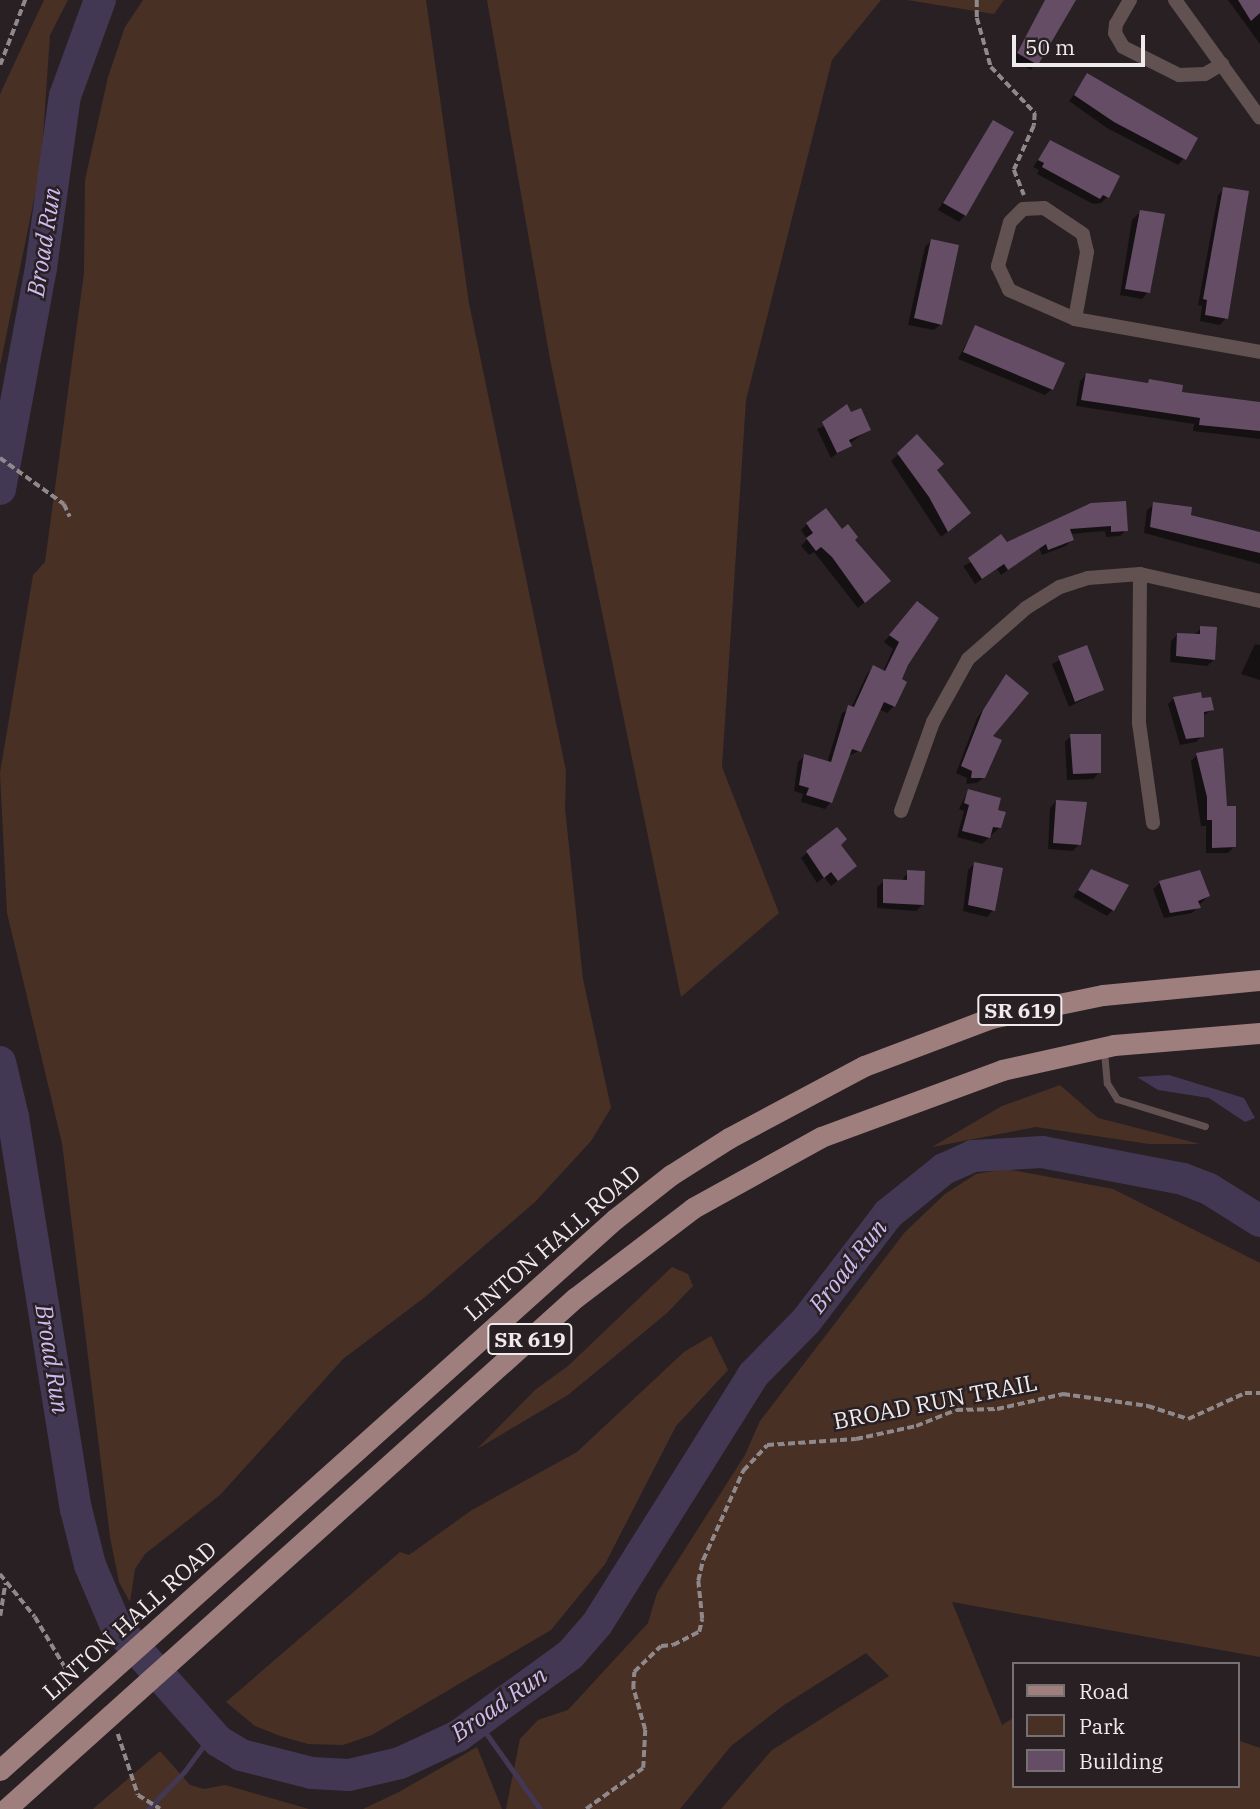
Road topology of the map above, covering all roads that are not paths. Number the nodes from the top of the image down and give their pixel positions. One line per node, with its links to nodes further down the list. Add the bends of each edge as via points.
1 (1130, 0): 3 (street, via 1116,24 1115,33 1124,47 1179,75 1205,74)
2 (1175, 0): 3 (street)
3 (1222, 64): 4 (street)
4 (1260, 118)
5 (1075, 319): 5 (street, via 1009,290 999,274 1010,222 1029,207 1044,208 1083,234 1087,252); 6 (street)
6 (1260, 352)
7 (1140, 574): 8 (street); 9 (street, via 1088,578 1060,587 978,648 933,722); 10 (street, via 1139,723)
8 (1260, 601)
9 (901, 811)
10 (1153, 823)
11 (1260, 979): 15 (main road, LINTON HALL ROAD / SR 619, via 1104,995 991,1018 864,1066 729,1138 615,1219)
12 (1260, 1033): 13 (main road, SR 619)
13 (1103, 1047): 14 (lane, via 1107,1083 1117,1099); 16 (main road, SR 619, via 1003,1070 887,1110 821,1137 692,1209 575,1298)
14 (1205, 1126)
15 (0, 1770)
16 (6, 1809)

